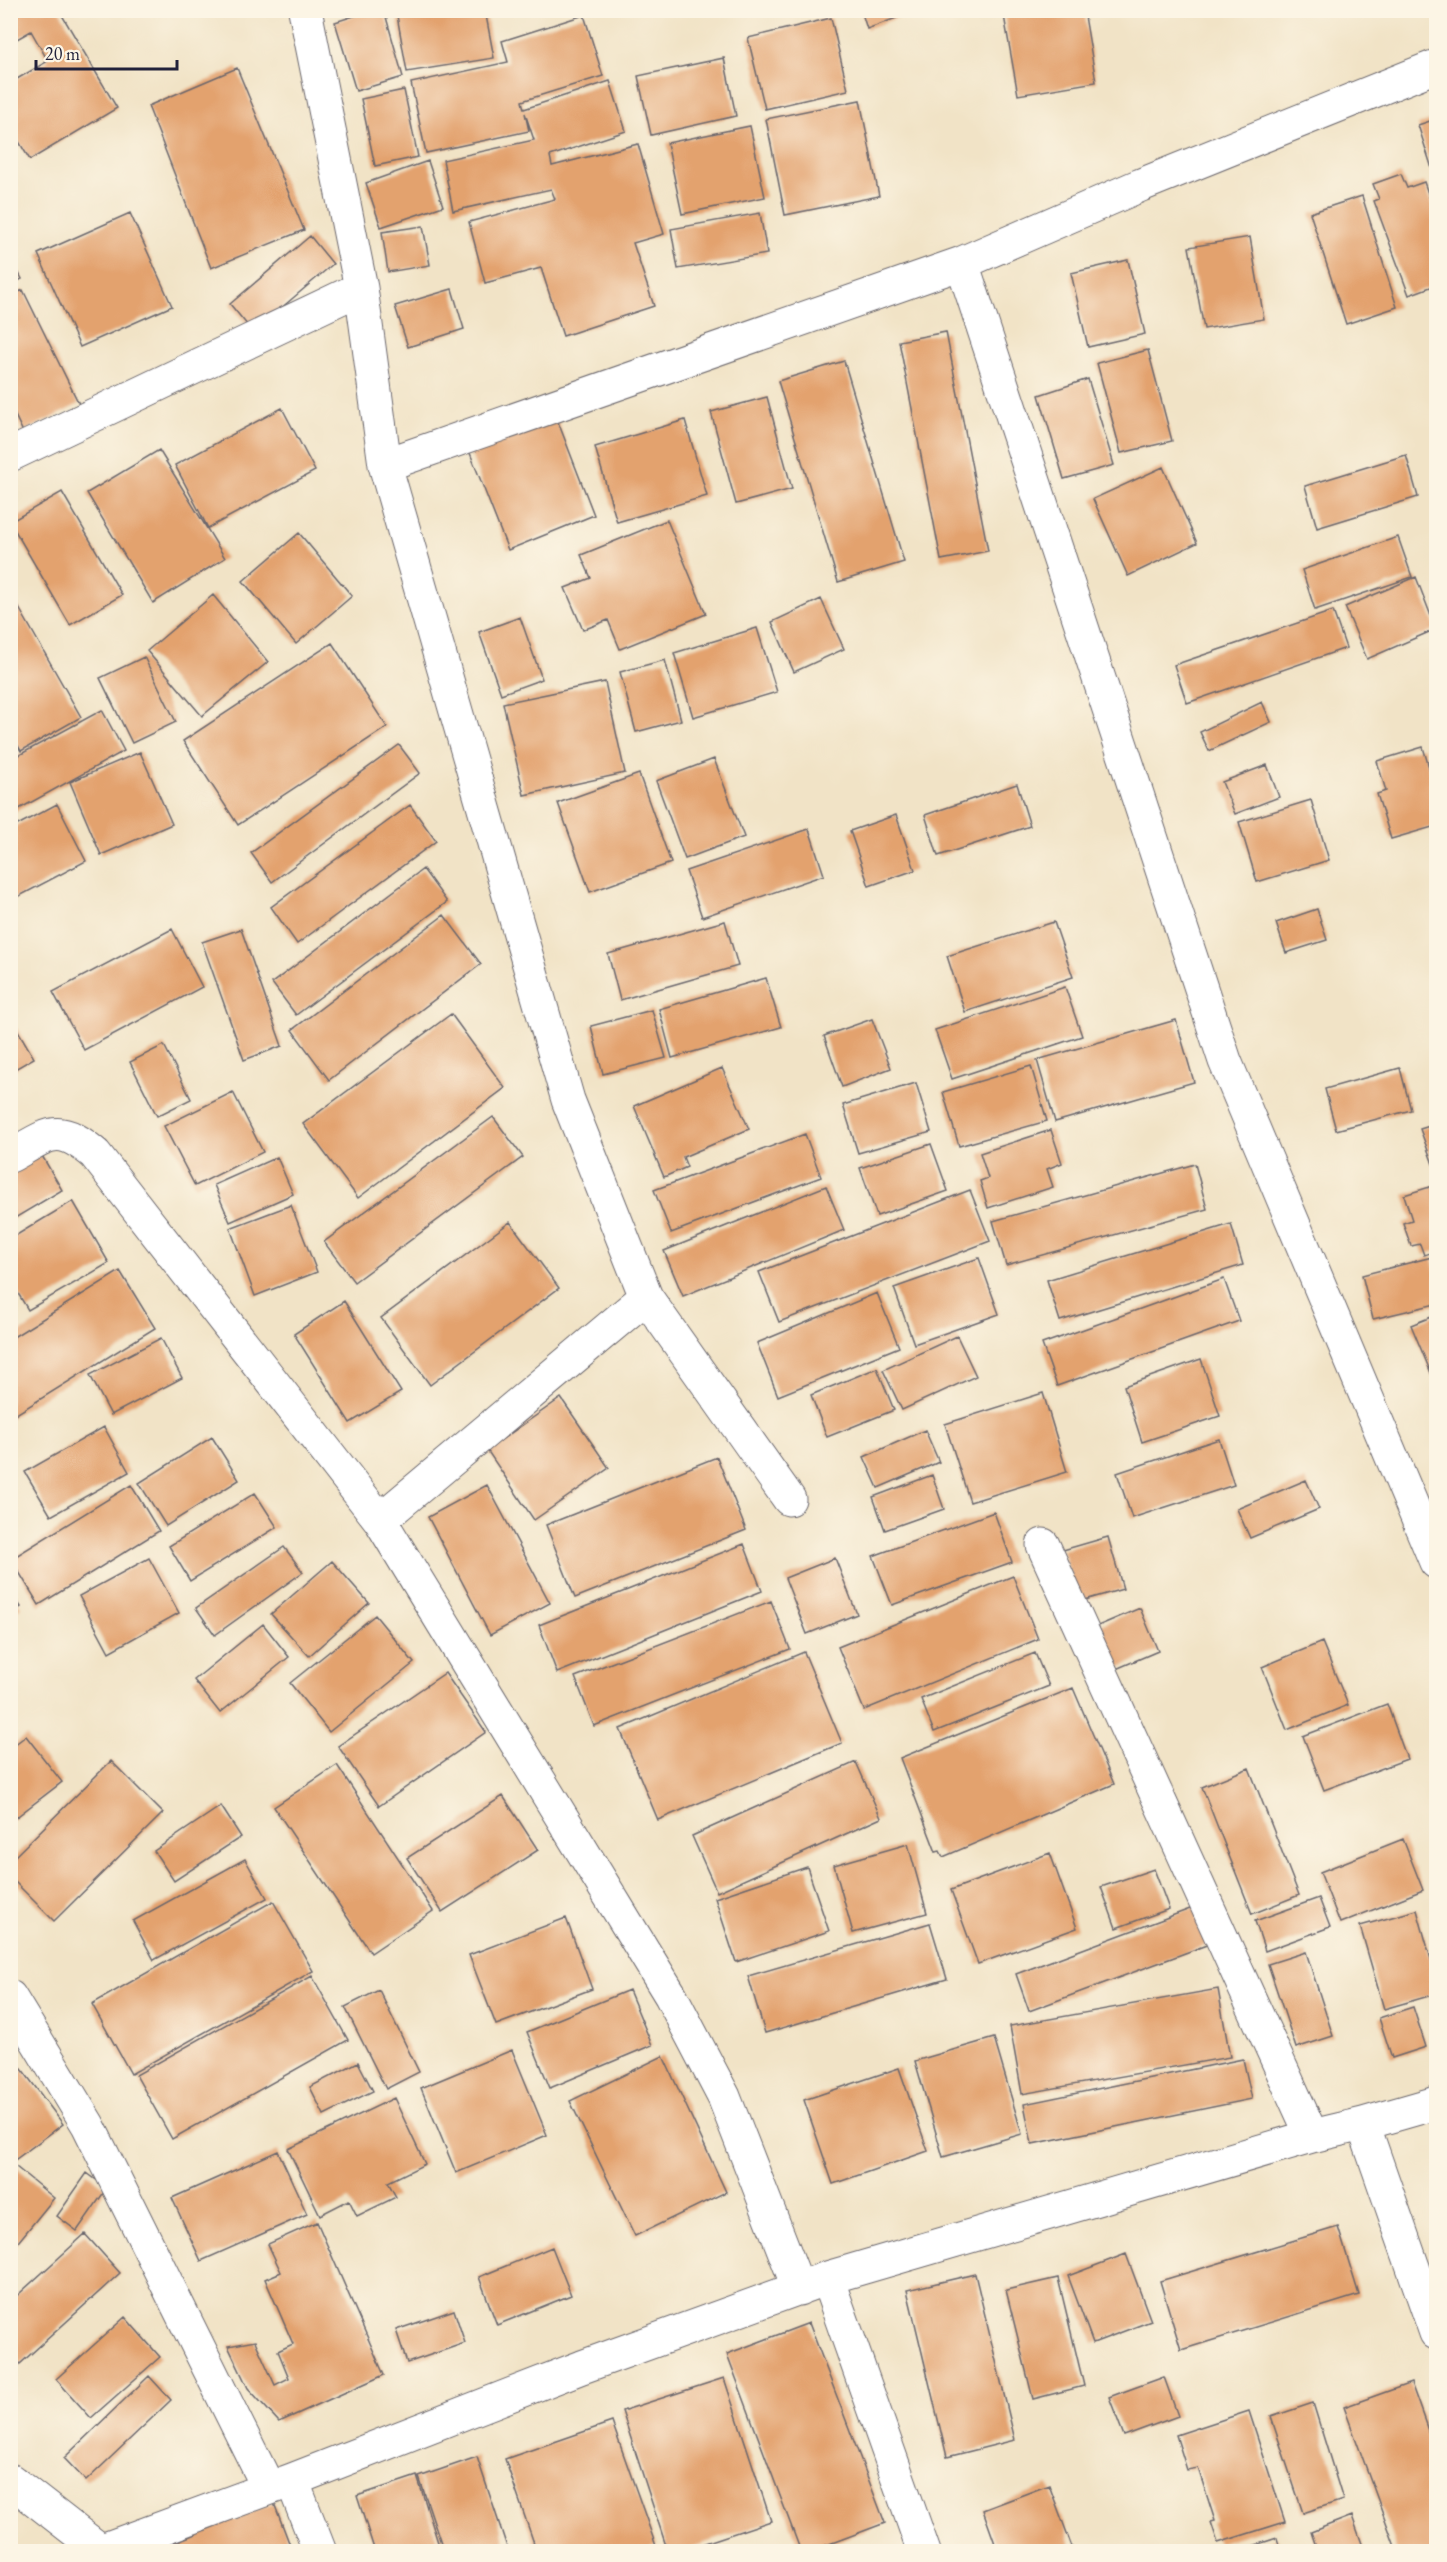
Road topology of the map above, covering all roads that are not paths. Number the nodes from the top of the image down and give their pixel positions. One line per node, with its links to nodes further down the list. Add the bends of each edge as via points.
1 (305, 10): 4 (street)
2 (1437, 66): 3 (street, via 1141,185)
3 (962, 263): 6 (street); 12 (street, via 1225,1061)
4 (361, 288): 5 (street); 6 (street)
5 (10, 455)
6 (385, 465): 8 (street, via 568,1100)
7 (10, 1155): 10 (street, via 49,1135 64,1134 95,1154)
8 (646, 1297): 9 (street); 10 (street)
9 (789, 1499)
10 (380, 1520): 17 (street, via 671,1996)
11 (1042, 1545): 16 (street)
12 (1437, 1562)
13 (10, 1997): 20 (street, via 88,2125)
14 (1437, 2103): 15 (street)
15 (1364, 2124): 16 (street); 18 (street)
16 (1312, 2136): 17 (street)
17 (813, 2284): 20 (street, via 582,2367); 23 (street)
18 (1437, 2332)
19 (10, 2480): 21 (street)
20 (280, 2483): 21 (street); 22 (street)
21 (99, 2551)
22 (320, 2552)
23 (924, 2552)

